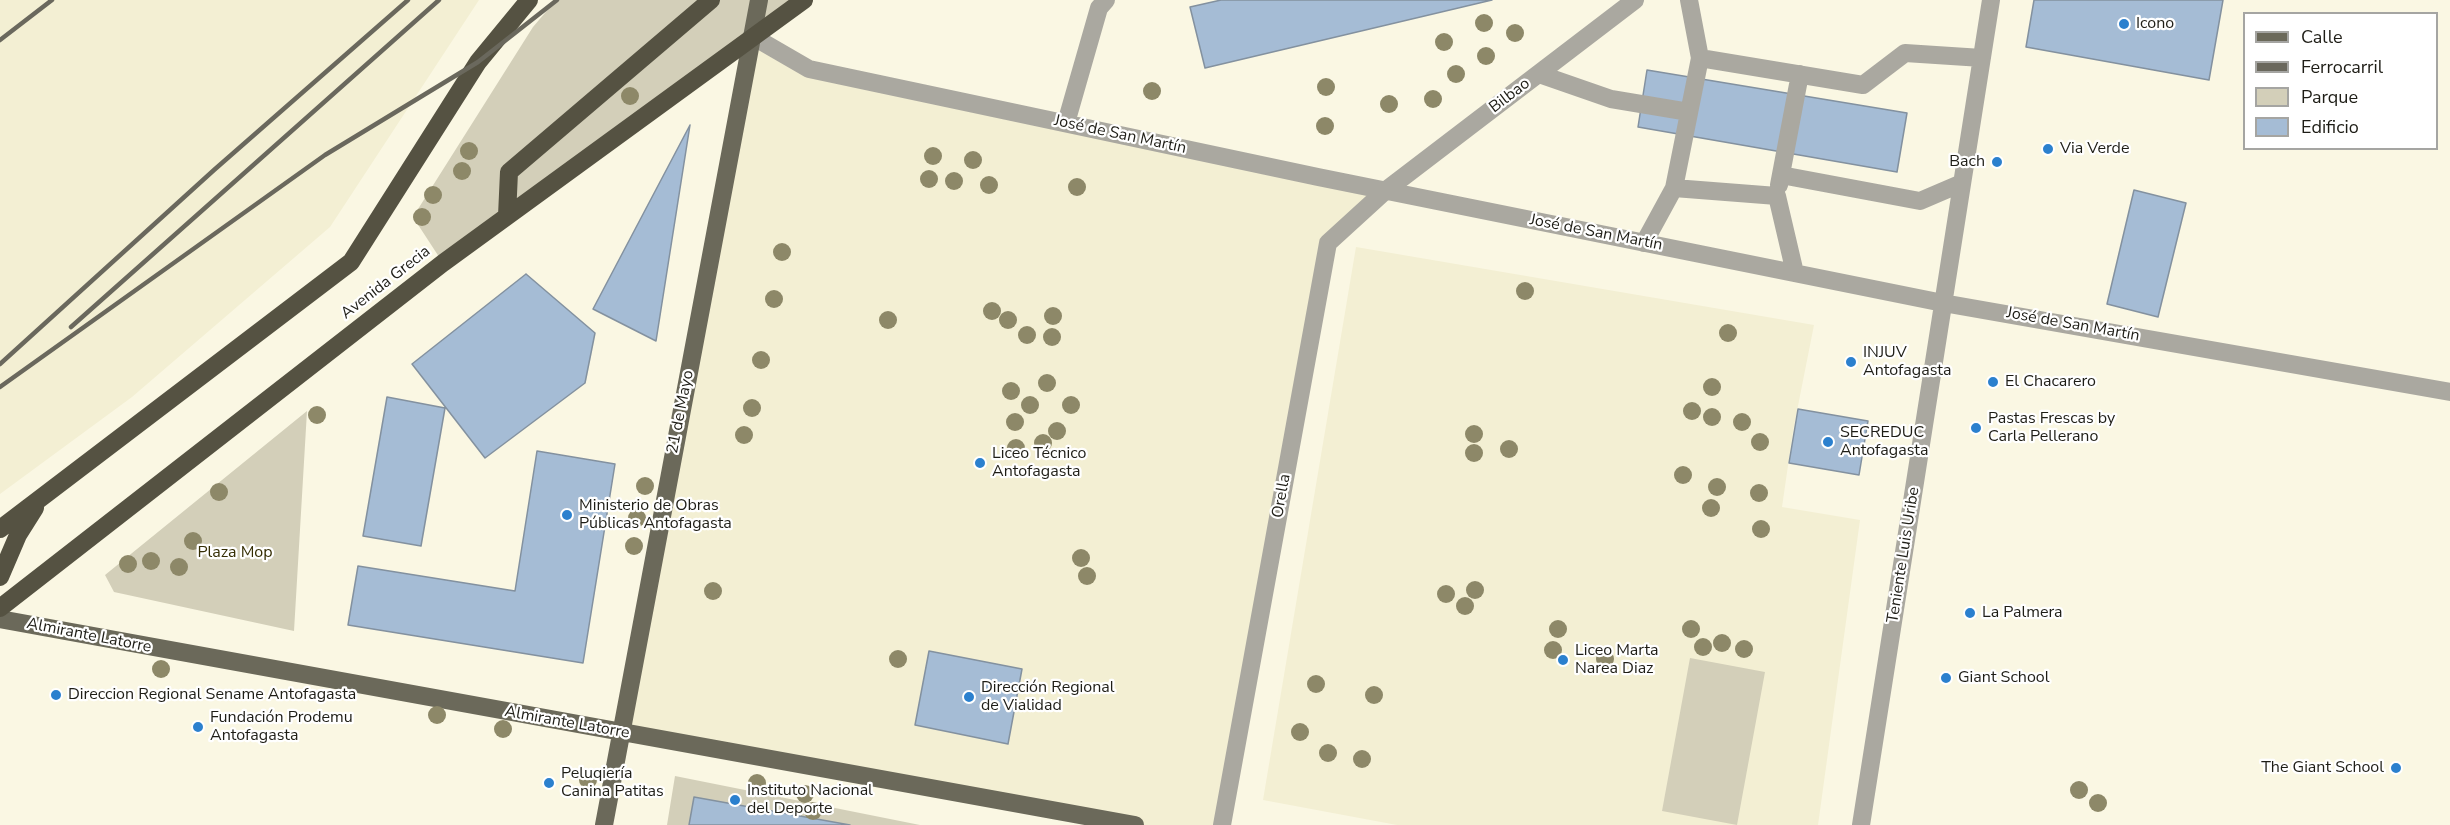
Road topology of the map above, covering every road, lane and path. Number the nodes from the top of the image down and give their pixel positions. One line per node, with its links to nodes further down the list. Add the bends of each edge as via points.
1 (529, 0): 26 (highway, via 478,62 351,262)
2 (711, 0): 21 (highway, via 509,172)
3 (759, 0): 9 (main road, 21 de Mayo)
4 (804, 0): 9 (highway, Avenida Grecia)
5 (1106, 0): 15 (street, via 1099,8)
6 (1635, 0): 12 (street, Bilbao)
7 (1689, 0): 10 (street)
8 (1991, 0): 11 (street, Teniente Luis Uribe)
9 (752, 36): 15 (street, José de San Martín, via 809,69); 21 (highway, Avenida Grecia); 31 (main road, 21 de Mayo)
10 (1700, 58): 13 (street); 14 (street)
11 (1982, 58): 13 (street, via 1905,53 1863,85); 17 (street, Teniente Luis Uribe)
12 (1539, 74): 14 (street, via 1611,99); 19 (street, Bilbao)
13 (1800, 75): 16 (street)
14 (1689, 112): 18 (street)
15 (1066, 123): 19 (street, José de San Martín)
16 (1781, 175): 17 (street, via 1920,201); 20 (street)
17 (1962, 183): 24 (street, Teniente Luis Uribe)
18 (1674, 188): 20 (street); 22 (street)
19 (1385, 191): 22 (street, José de San Martín); 34 (street, Orella, via 1328,243)
20 (1777, 196): 23 (street)
21 (507, 216): 29 (highway, Avenida Grecia)
22 (1644, 243): 23 (street, José de San Martín)
23 (1795, 273): 24 (street, José de San Martín)
24 (1943, 303): 25 (street, José de San Martín); 35 (street, Teniente Luis Uribe)
25 (2450, 392)
26 (41, 499): 27 (highway); 28 (highway, via 18,535)
27 (0, 530)
28 (0, 578)
29 (0, 608)
30 (0, 619): 31 (main road, Almirante Latorre)
31 (621, 733): 32 (main road, 21 de Mayo); 33 (main road, Almirante Latorre)
32 (604, 825)
33 (1135, 825)
34 (1222, 825)
35 (1861, 825)

